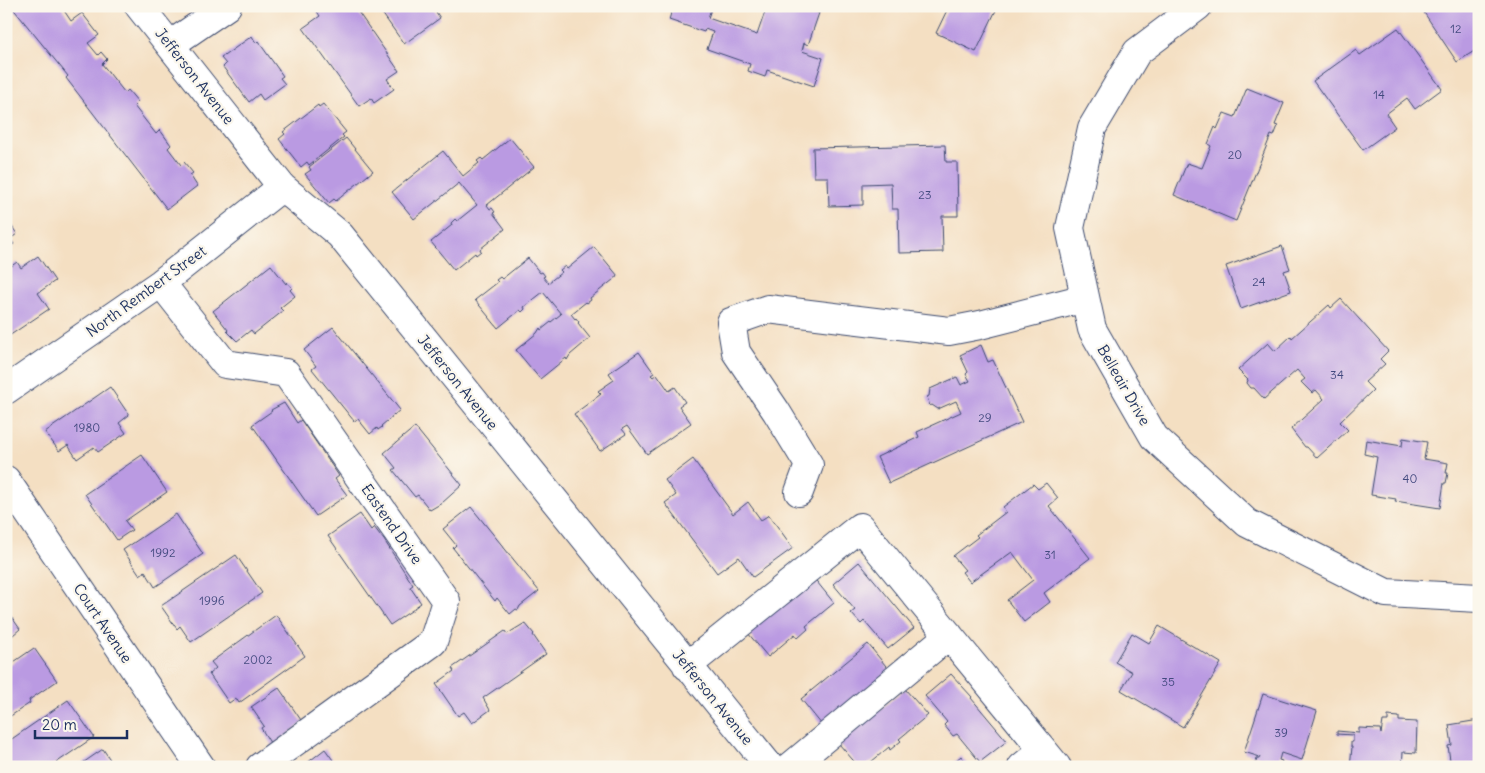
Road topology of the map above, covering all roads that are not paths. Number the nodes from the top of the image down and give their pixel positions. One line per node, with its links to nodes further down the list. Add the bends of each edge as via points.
1 (139, 6): 4 (street, Jefferson Avenue)
2 (227, 6): 4 (street)
3 (1198, 6): 7 (street, Belleair Drive, via 1137,52 1092,128 1070,228)
4 (170, 45): 5 (street, Jefferson Avenue)
5 (282, 187): 6 (street, North Rembert Street); 13 (street, Jefferson Avenue, via 340,236)
6 (161, 283): 8 (street, North Rembert Street); 16 (street, Eastend Drive, via 225,364 286,373 446,601 433,642)
7 (1085, 298): 10 (street, via 949,332 768,308 731,322 736,352 809,465); 11 (street, Belleair Drive, via 1092,328 1154,437 1247,523 1386,593)
8 (6, 390)
9 (6, 480): 15 (street, Court Avenue)
10 (799, 492)
11 (1479, 598)
12 (949, 636): 13 (street, via 860,527); 14 (street); 18 (street)
13 (687, 666): 17 (street, Jefferson Avenue)
14 (1050, 758): 19 (street)
15 (201, 767)
16 (260, 767)
17 (770, 767)
18 (790, 767)
19 (1022, 767)

